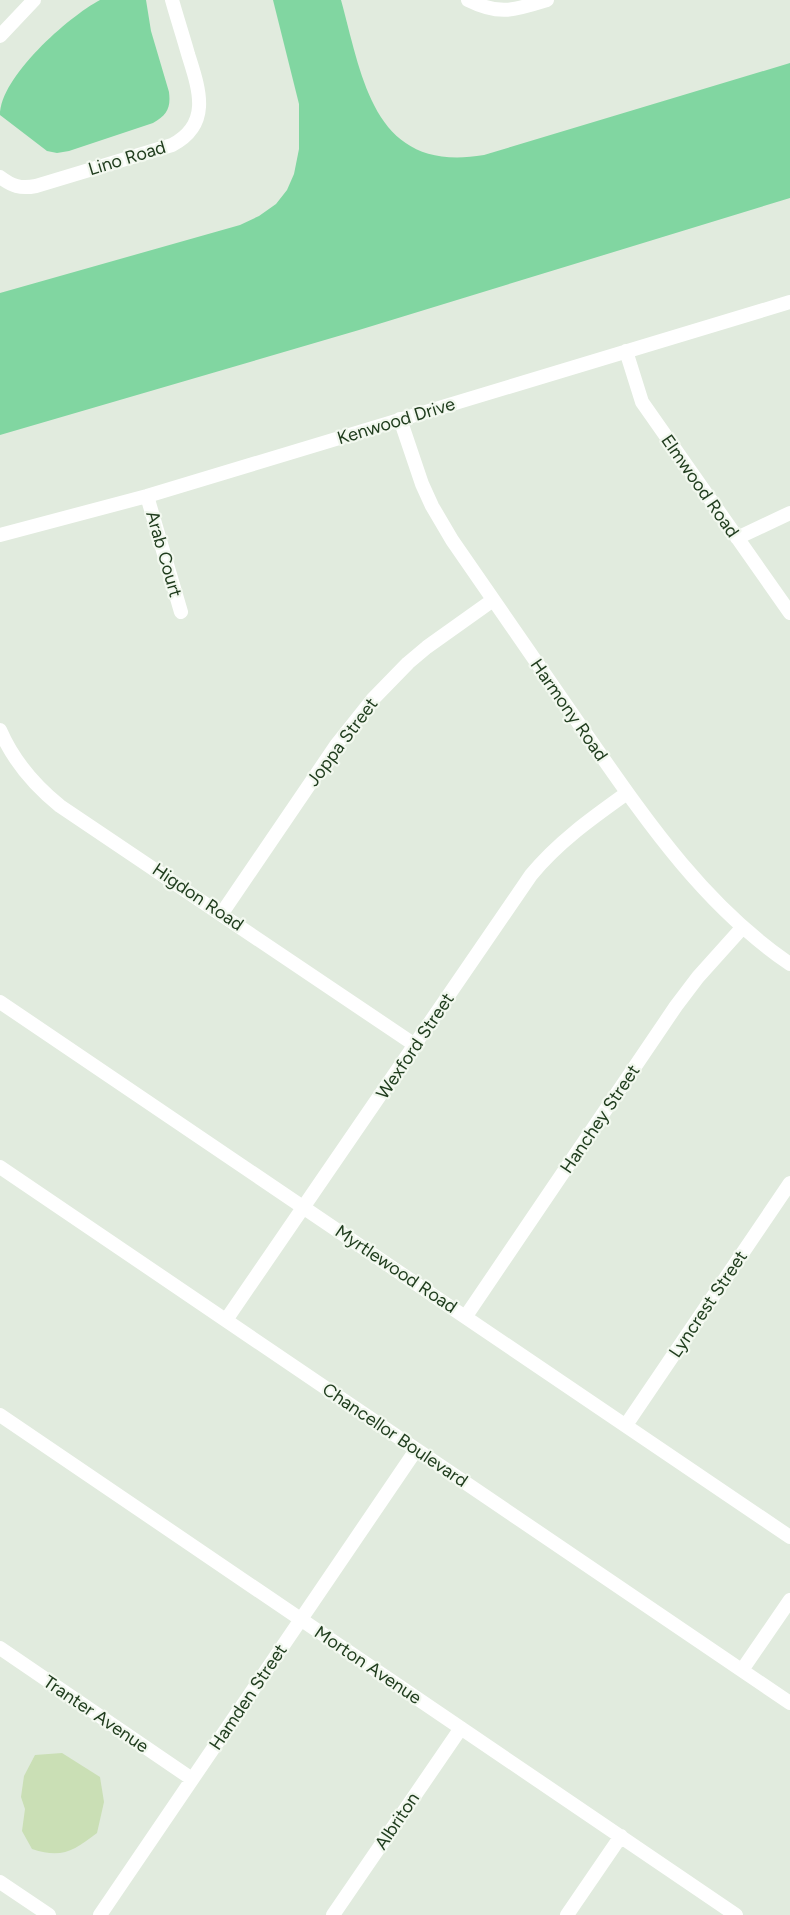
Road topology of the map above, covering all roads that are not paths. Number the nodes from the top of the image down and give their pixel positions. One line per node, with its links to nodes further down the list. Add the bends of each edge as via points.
1 (34, 0): 5 (street)
2 (172, 0): 6 (street, Lino Road, via 199,91 198,113 185,136 172,145 36,186 20,188)
3 (468, 0): 4 (street, via 499,11)
4 (547, 0)
5 (0, 35)
6 (0, 177)
7 (790, 302): 8 (street, Kenwood Drive)
8 (626, 351): 9 (street, Kenwood Drive); 13 (street, Elmwood Road, via 642,402)
9 (400, 419): 10 (street, Kenwood Drive); 14 (street, Harmony Road, via 432,506)
10 (147, 496): 12 (street, Kenwood Drive); 15 (street, Arab Court)
11 (790, 513): 13 (street)
12 (0, 535)
13 (736, 538): 16 (street, Elmwood Road)
14 (493, 600): 18 (street, Harmony Road); 19 (street, Joppa Street, via 427,647 372,700 337,744)
15 (181, 612)
16 (790, 613)
17 (0, 730): 19 (street, Higdon Road, via 17,761 48,796)
18 (627, 793): 20 (street, Harmony Road, via 686,871); 23 (street, Wexford Street, via 572,834 531,875)
19 (222, 913): 23 (street, Higdon Road)
20 (742, 928): 21 (street, Harmony Road); 27 (street, Hanchey Street, via 676,1006)
21 (790, 964)
22 (0, 1002): 26 (street, Myrtlewood Road)
23 (416, 1045): 26 (street, Wexford Street)
24 (0, 1167): 28 (street, Chancellor Boulevard)
25 (790, 1183): 30 (street, Lyncrest Street)
26 (304, 1208): 27 (street, Myrtlewood Road); 28 (street, Wexford Street)
27 (466, 1316): 30 (street, Myrtlewood Road)
28 (226, 1320): 31 (street, Chancellor Boulevard)
29 (0, 1415): 34 (street, Morton Avenue)
30 (626, 1425): 32 (street, Myrtlewood Road)
31 (417, 1450): 34 (street, Hamden Street); 36 (street, Chancellor Boulevard)
32 (790, 1537)
33 (790, 1600): 36 (street)
34 (301, 1619): 38 (street, Morton Avenue); 39 (street, Hamden Street)
35 (0, 1648): 39 (street, Tranter Avenue)
36 (742, 1670): 37 (street, Chancellor Boulevard)
37 (790, 1703)
38 (461, 1728): 40 (street, Morton Avenue); 44 (street, Albriton)
39 (192, 1779): 43 (street, Hamden Street)
40 (621, 1836): 45 (street); 46 (street, Morton Avenue)
41 (0, 1882): 42 (street)
42 (49, 1915)
43 (100, 1915)
44 (333, 1915)
45 (567, 1915)
46 (736, 1915)

